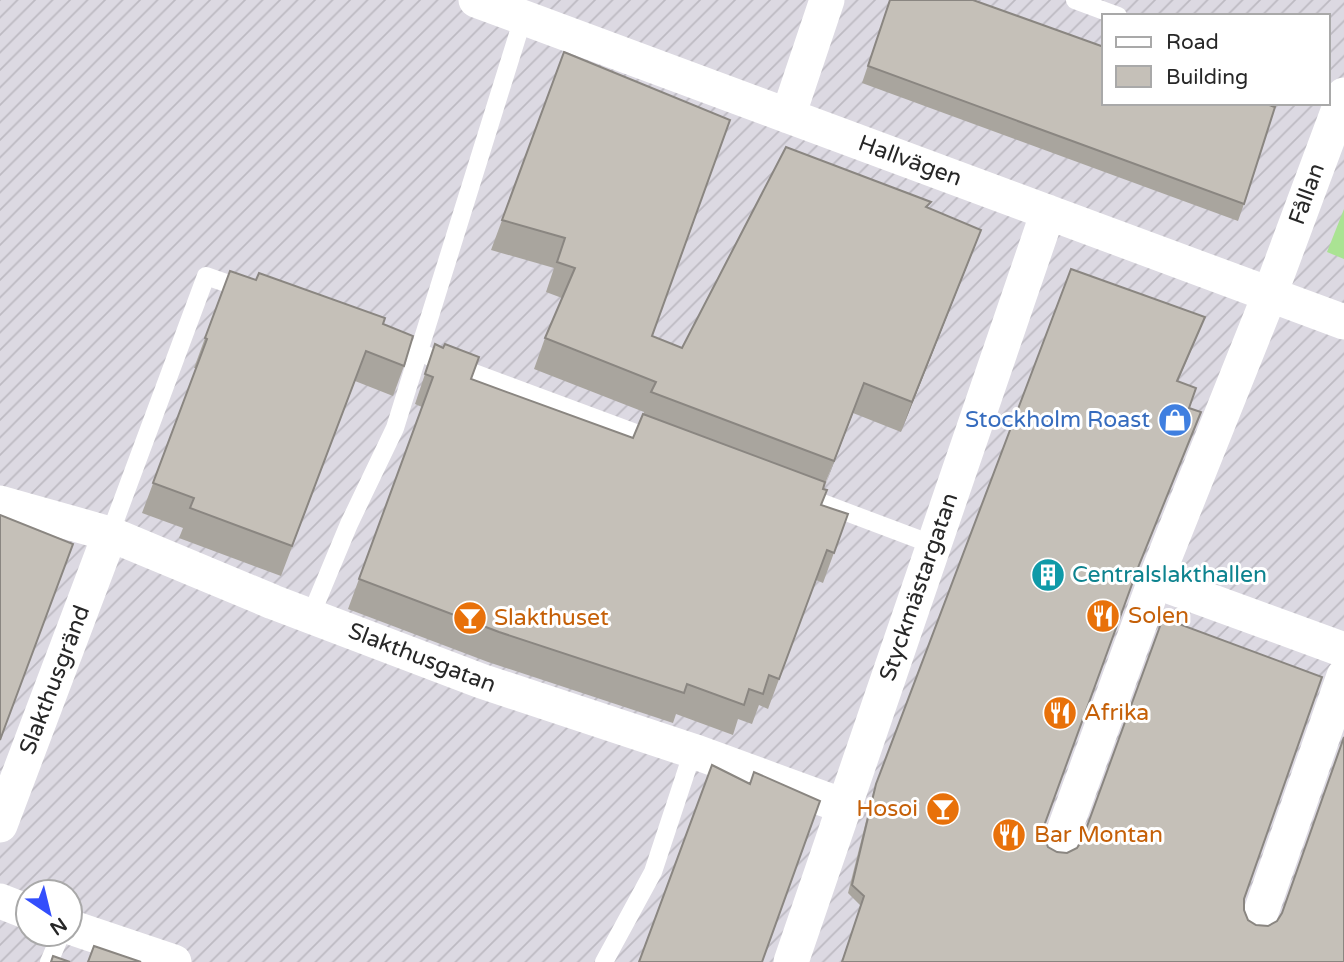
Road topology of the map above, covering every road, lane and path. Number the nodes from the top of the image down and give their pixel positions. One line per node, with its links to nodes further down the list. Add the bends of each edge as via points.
1 (476, 0): 5 (street, Hallvägen)
2 (827, 0): 7 (street)
3 (1075, 0): 4 (lane)
4 (1113, 14)
5 (523, 18): 7 (street, Hallvägen); 13 (lane)
6 (1344, 95): 10 (street, Fållan)
7 (788, 116): 8 (street, Hallvägen)
8 (1048, 212): 10 (street, Hallvägen); 18 (street, Styckmästargatan)
9 (256, 294): 17 (lane, via 206,276)
10 (1269, 294): 11 (street, Hallvägen); 19 (street, Fållan)
11 (1344, 322)
12 (369, 334): 13 (lane)
13 (419, 352): 14 (lane); 20 (lane, via 394,428)
14 (676, 449)
15 (779, 487): 18 (lane)
16 (0, 503): 17 (street, Slakthusgatan)
17 (110, 534): 20 (street, Slakthusgatan); 25 (street, Slakthusgränd)
18 (934, 545): 24 (street, Styckmästargatan)
19 (1155, 581): 21 (street); 26 (street, Fållan)
20 (311, 615): 23 (street, Slakthusgatan, via 481,681)
21 (1344, 650)
22 (1344, 676): 27 (street)
23 (693, 751): 24 (street, Slakthusgatan); 30 (lane, via 653,872)
24 (846, 807): 31 (street, Styckmästargatan)
25 (0, 825)
26 (1060, 842)
27 (1260, 915)
28 (84, 933): 29 (street)
29 (174, 962)
30 (604, 962)
31 (791, 962)

